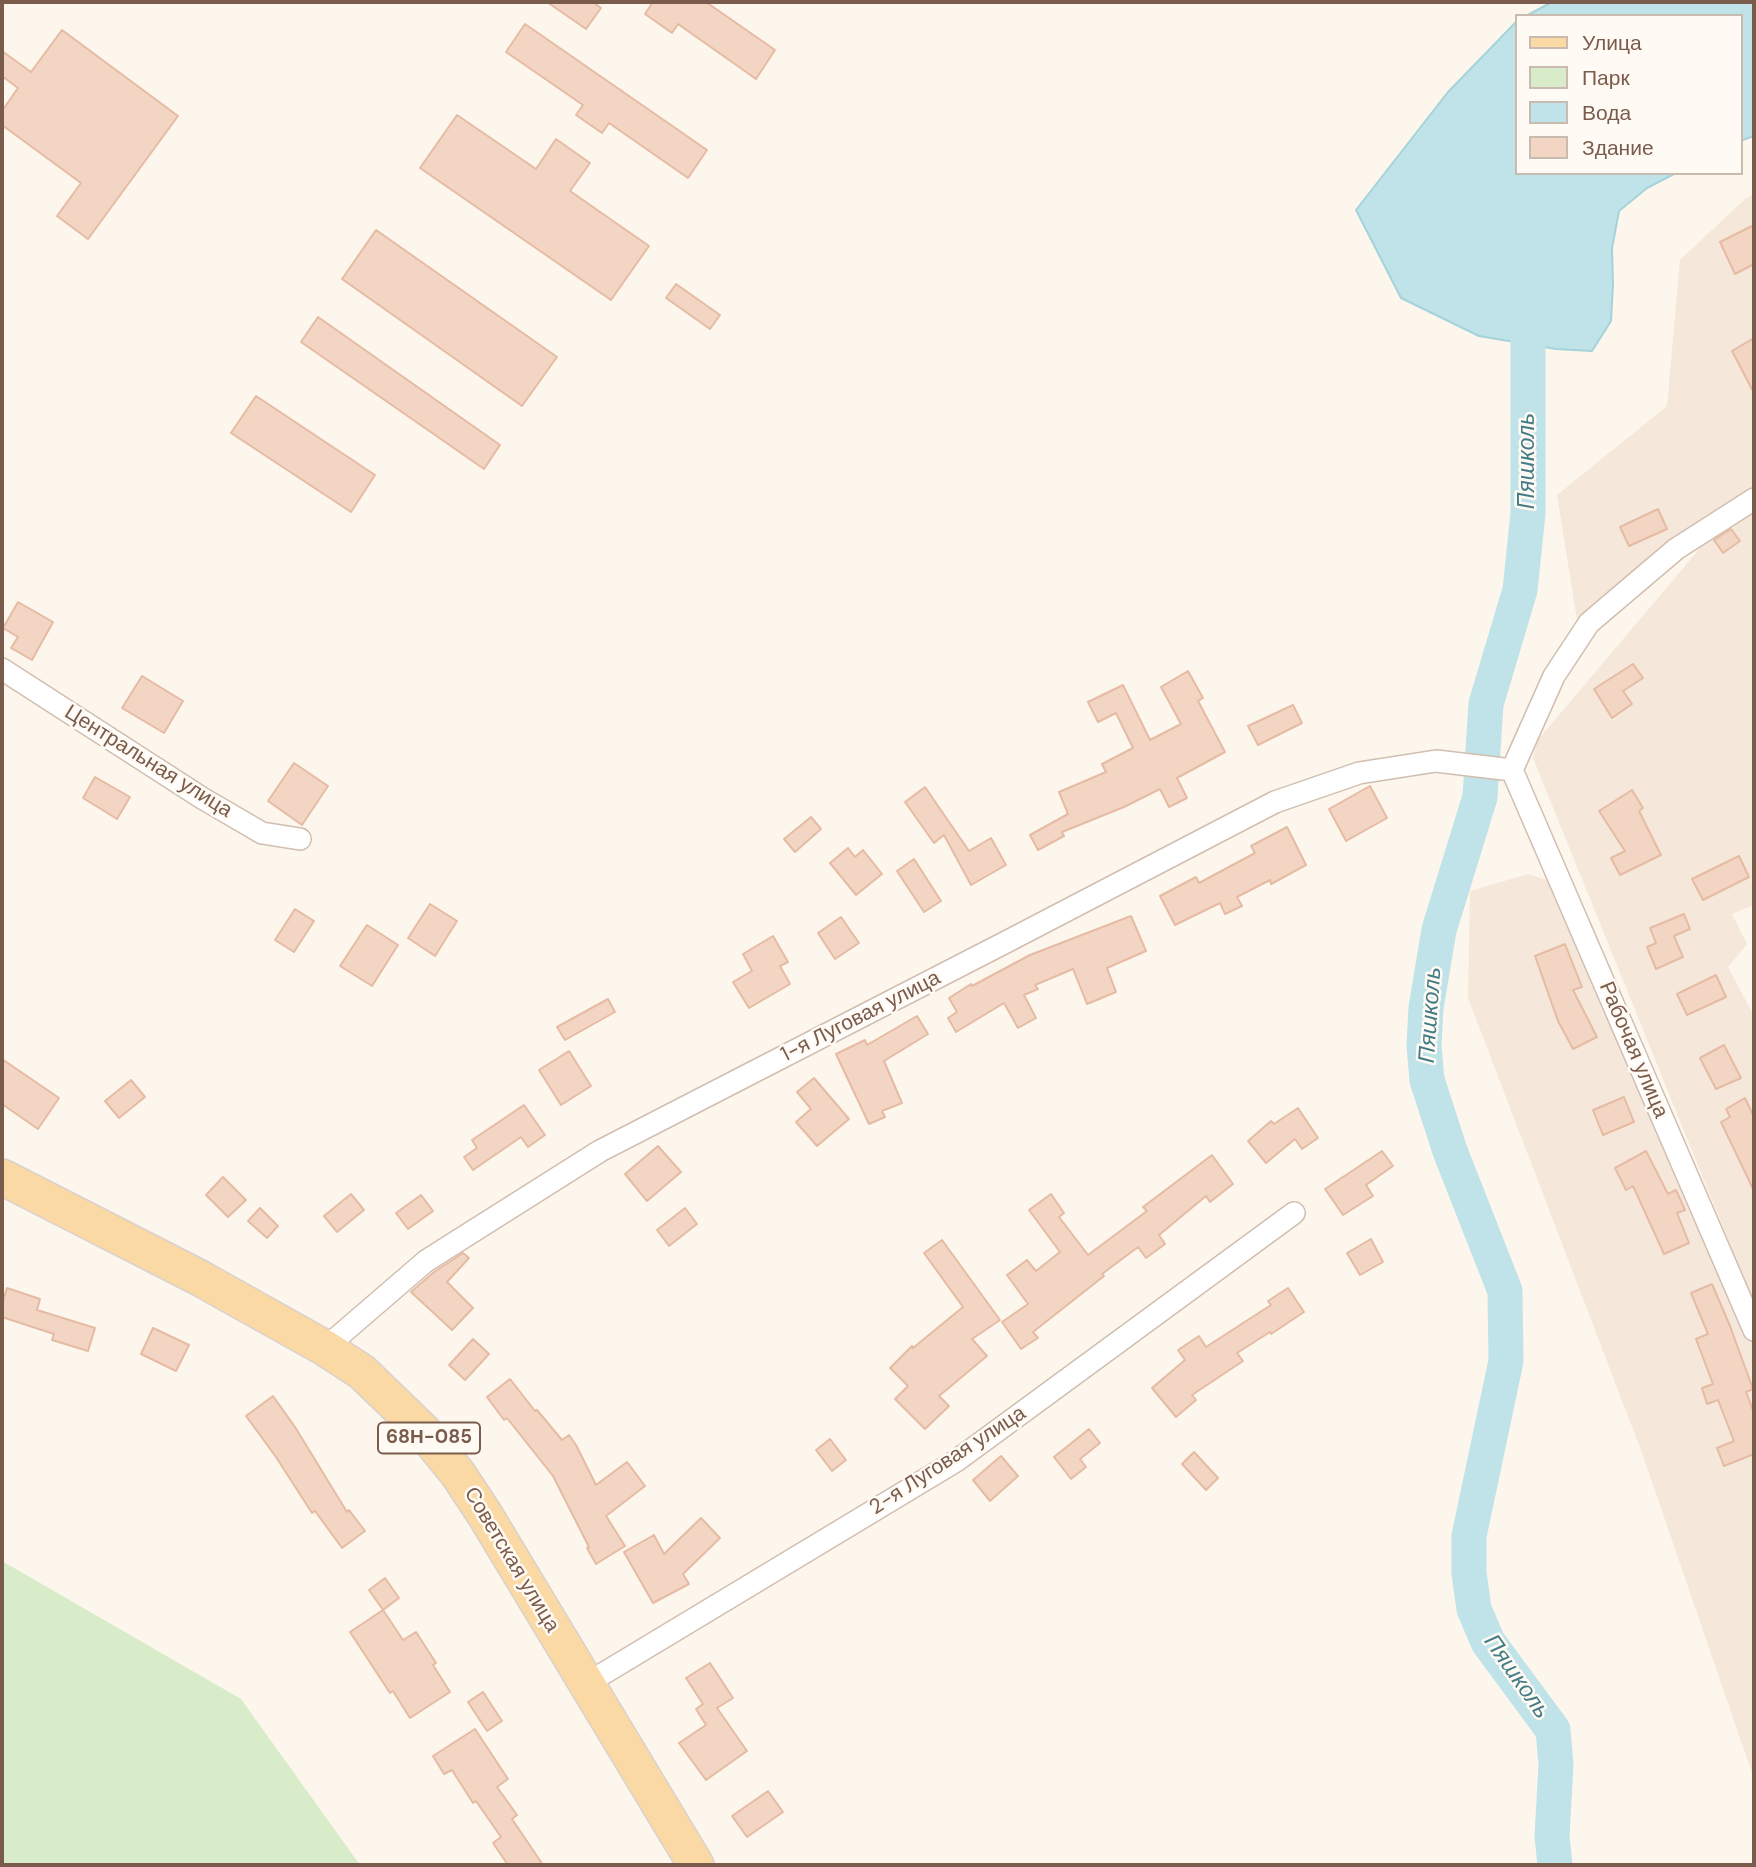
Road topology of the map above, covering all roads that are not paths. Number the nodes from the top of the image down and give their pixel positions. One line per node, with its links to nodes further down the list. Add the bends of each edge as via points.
1 (1754, 499): 3 (street, via 1676,549 1589,623 1554,676)
2 (2, 669): 4 (street, Центральная улица, via 262,833)
3 (1512, 770): 7 (street, Рабочая улица); 8 (street, 1-я Луговая улица, via 1436,761 1360,773 1275,802 600,1151 426,1261)
4 (300, 839)
5 (2, 1177): 8 (main road, Советская улица / 68Н-085)
6 (1294, 1213): 9 (street, 2-я Луговая улица, via 956,1461)
7 (1754, 1329)
8 (325, 1348): 9 (main road, Советская улица / 68Н-085, via 362,1372 394,1402 458,1474)
9 (586, 1684): 10 (main road, Советская улица / 68Н-085)
10 (696, 1865)

